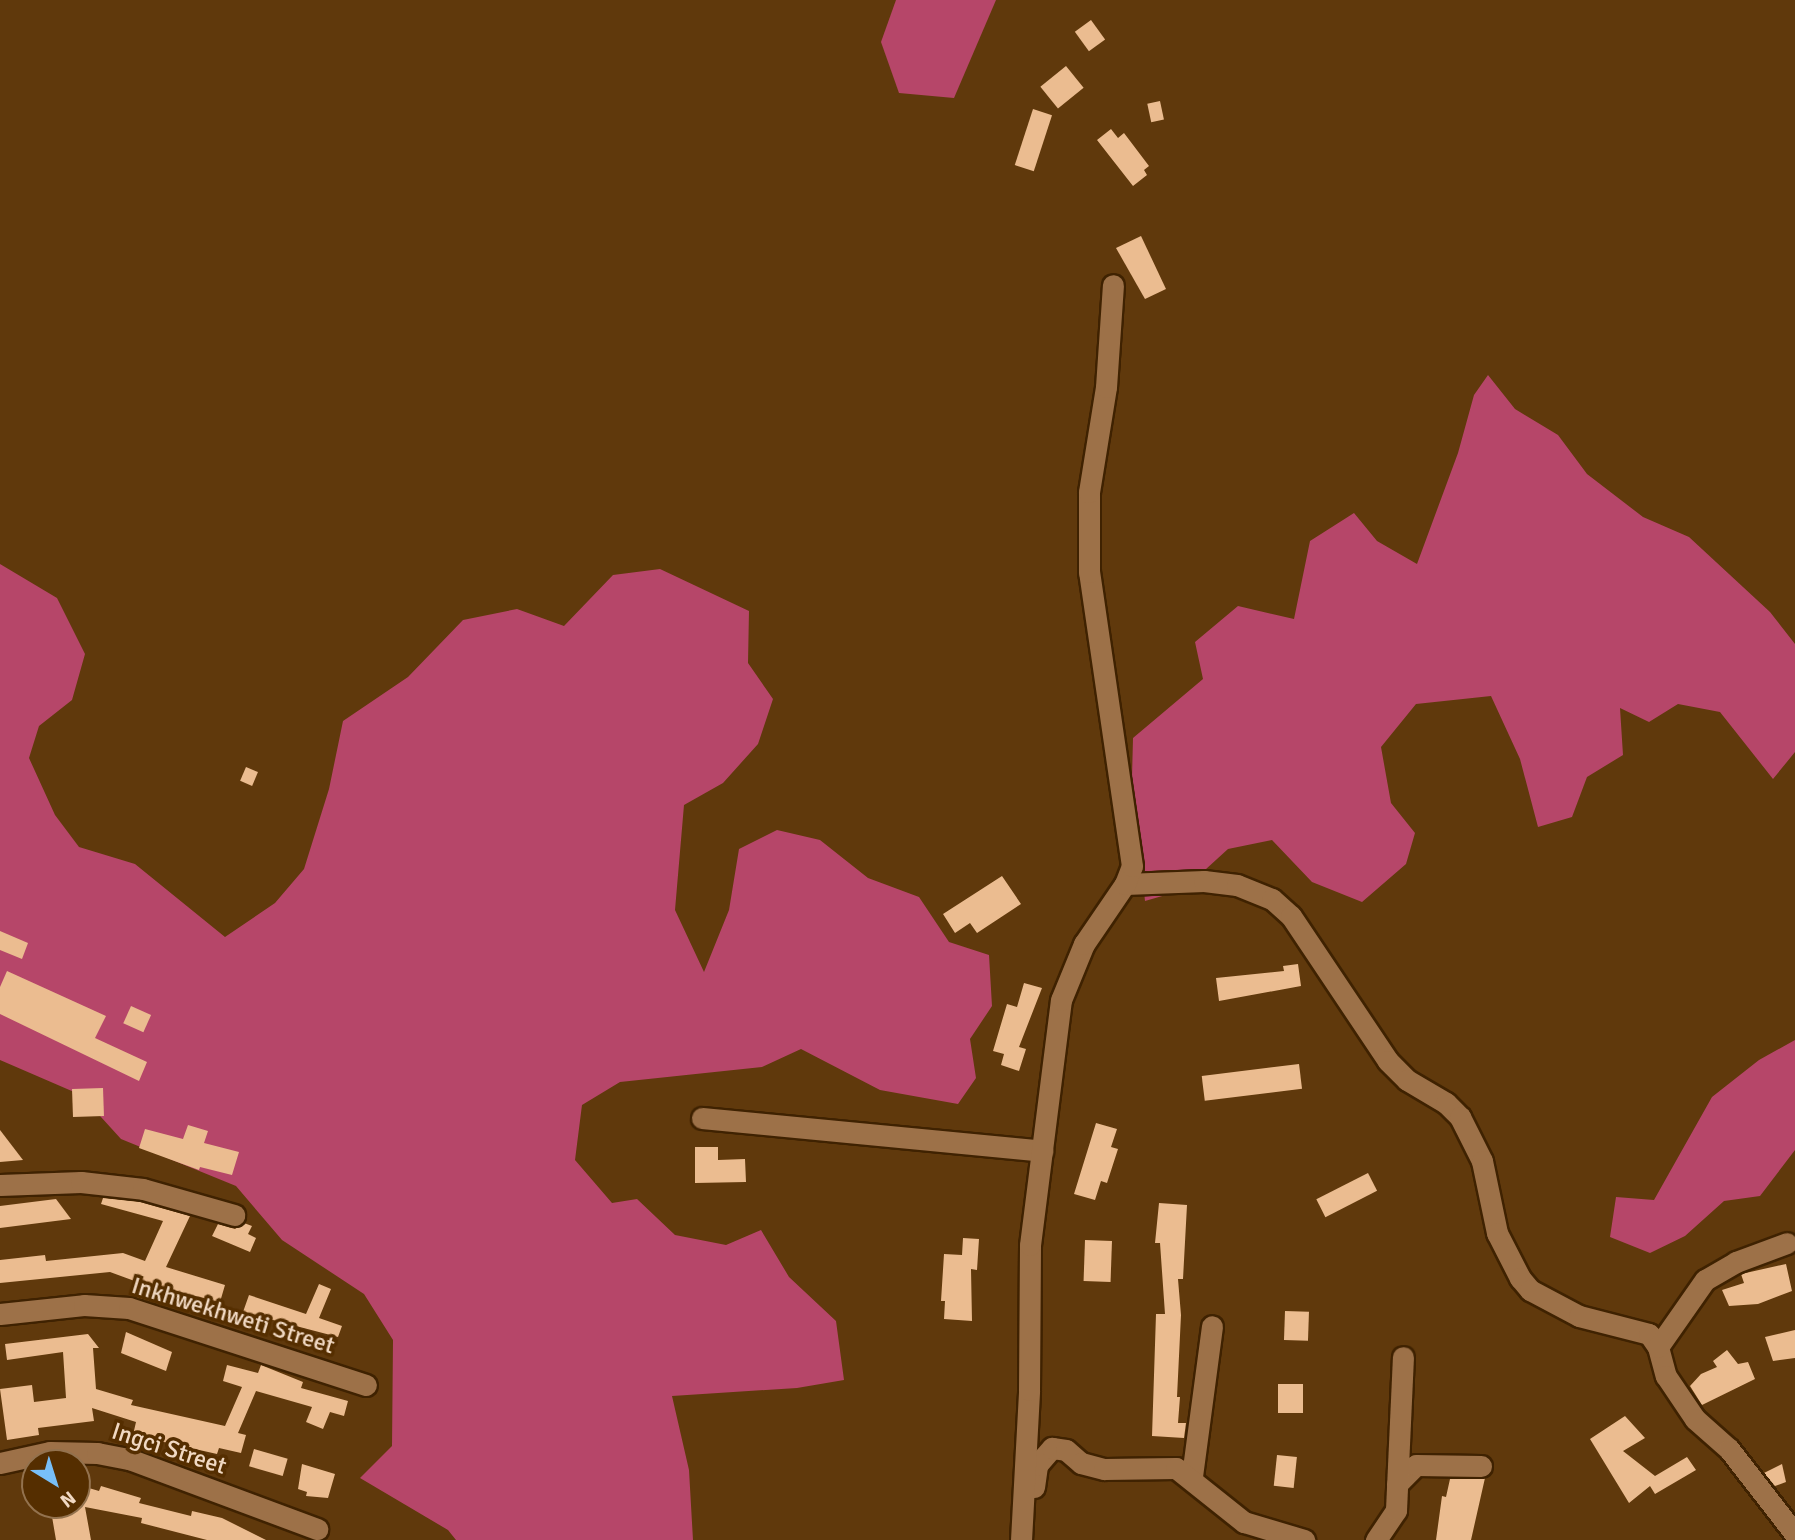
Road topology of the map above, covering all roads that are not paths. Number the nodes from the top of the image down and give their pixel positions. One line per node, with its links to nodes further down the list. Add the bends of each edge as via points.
1 (1113, 285): 2 (street, via 1106,387 1089,492 1088,572 1128,827 1132,866)
2 (1125, 884): 4 (street, via 1084,944 1060,1000); 10 (street, via 1204,881 1237,885 1272,899 1291,916 1388,1061 1460,1117 1482,1161 1497,1233 1530,1290 1579,1316 1640,1329)
3 (702, 1118): 4 (street)
4 (1042, 1151): 19 (street, via 1030,1244)
5 (0, 1185): 6 (street, via 81,1182 143,1189)
6 (234, 1215)
7 (1787, 1242): 10 (street, via 1705,1280)
8 (0, 1314): 12 (street, Inkhwekhweti Street, via 85,1305 129,1308)
9 (1212, 1326): 15 (street, via 1192,1476)
10 (1658, 1347): 18 (street, via 1666,1376 1695,1419 1729,1449)
11 (1403, 1357): 16 (street)
12 (366, 1385)
13 (0, 1463): 17 (street, Ingci Street, via 50,1452 97,1452 130,1459)
14 (1481, 1466): 16 (street, via 1416,1465)
15 (1176, 1468): 19 (street, via 1104,1469 1052,1448 1037,1465); 20 (street, via 1244,1522)
16 (1397, 1484): 21 (street, via 1396,1510)
17 (317, 1529)
18 (1795, 1534)
19 (1021, 1536)
20 (1304, 1540)
21 (1376, 1540)

